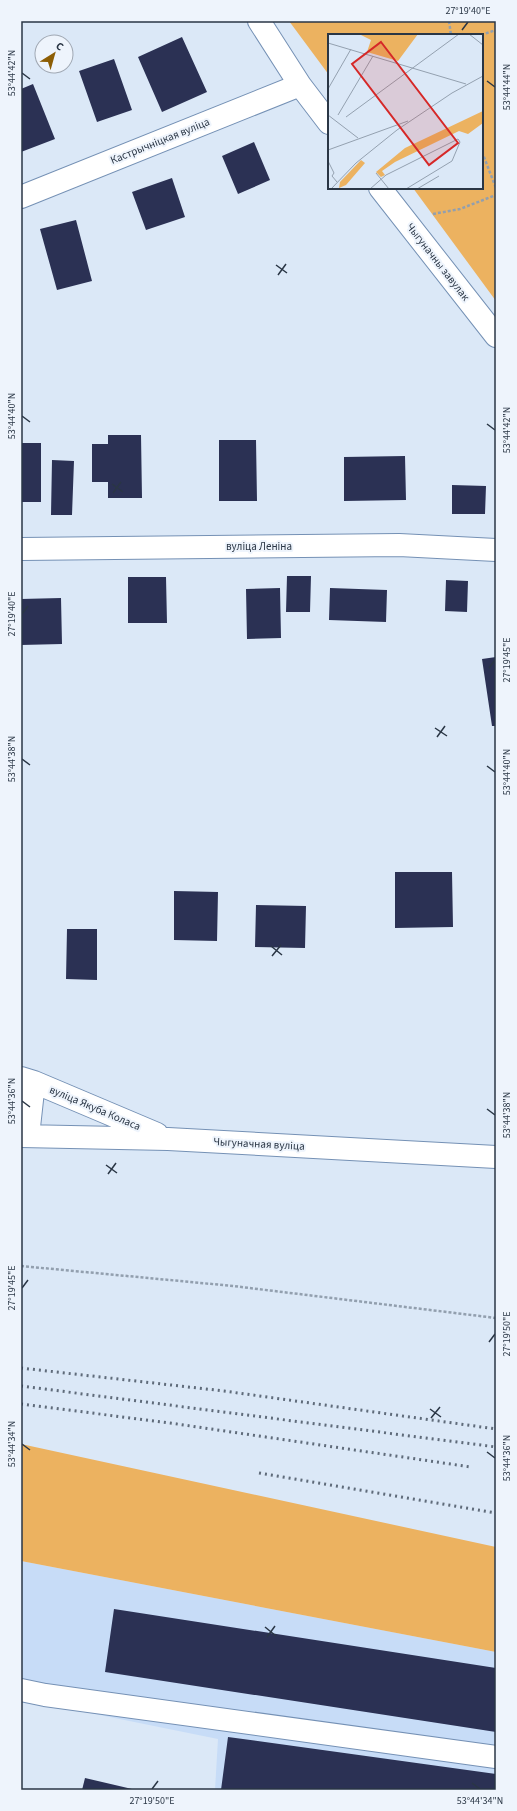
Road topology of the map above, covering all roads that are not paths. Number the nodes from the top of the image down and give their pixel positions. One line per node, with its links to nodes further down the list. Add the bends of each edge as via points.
1 (259, 21): 2 (street)
2 (300, 85): 3 (street); 5 (street, Кастрычніцкая вуліца)
3 (328, 122)
4 (381, 189): 6 (street, Чыгуначны завулак)
5 (21, 197)
6 (496, 336)
7 (21, 548): 8 (street, вуліца Леніна, via 399,545)
8 (496, 550)
9 (27, 1080): 10 (street); 11 (street, вуліца Якуба Коласа)
10 (25, 1136): 11 (street, Чыгуначная вуліца)
11 (168, 1139): 12 (street, Чыгуначная вуліца)
12 (496, 1157)
13 (21, 1690): 14 (street)
14 (496, 1757)

